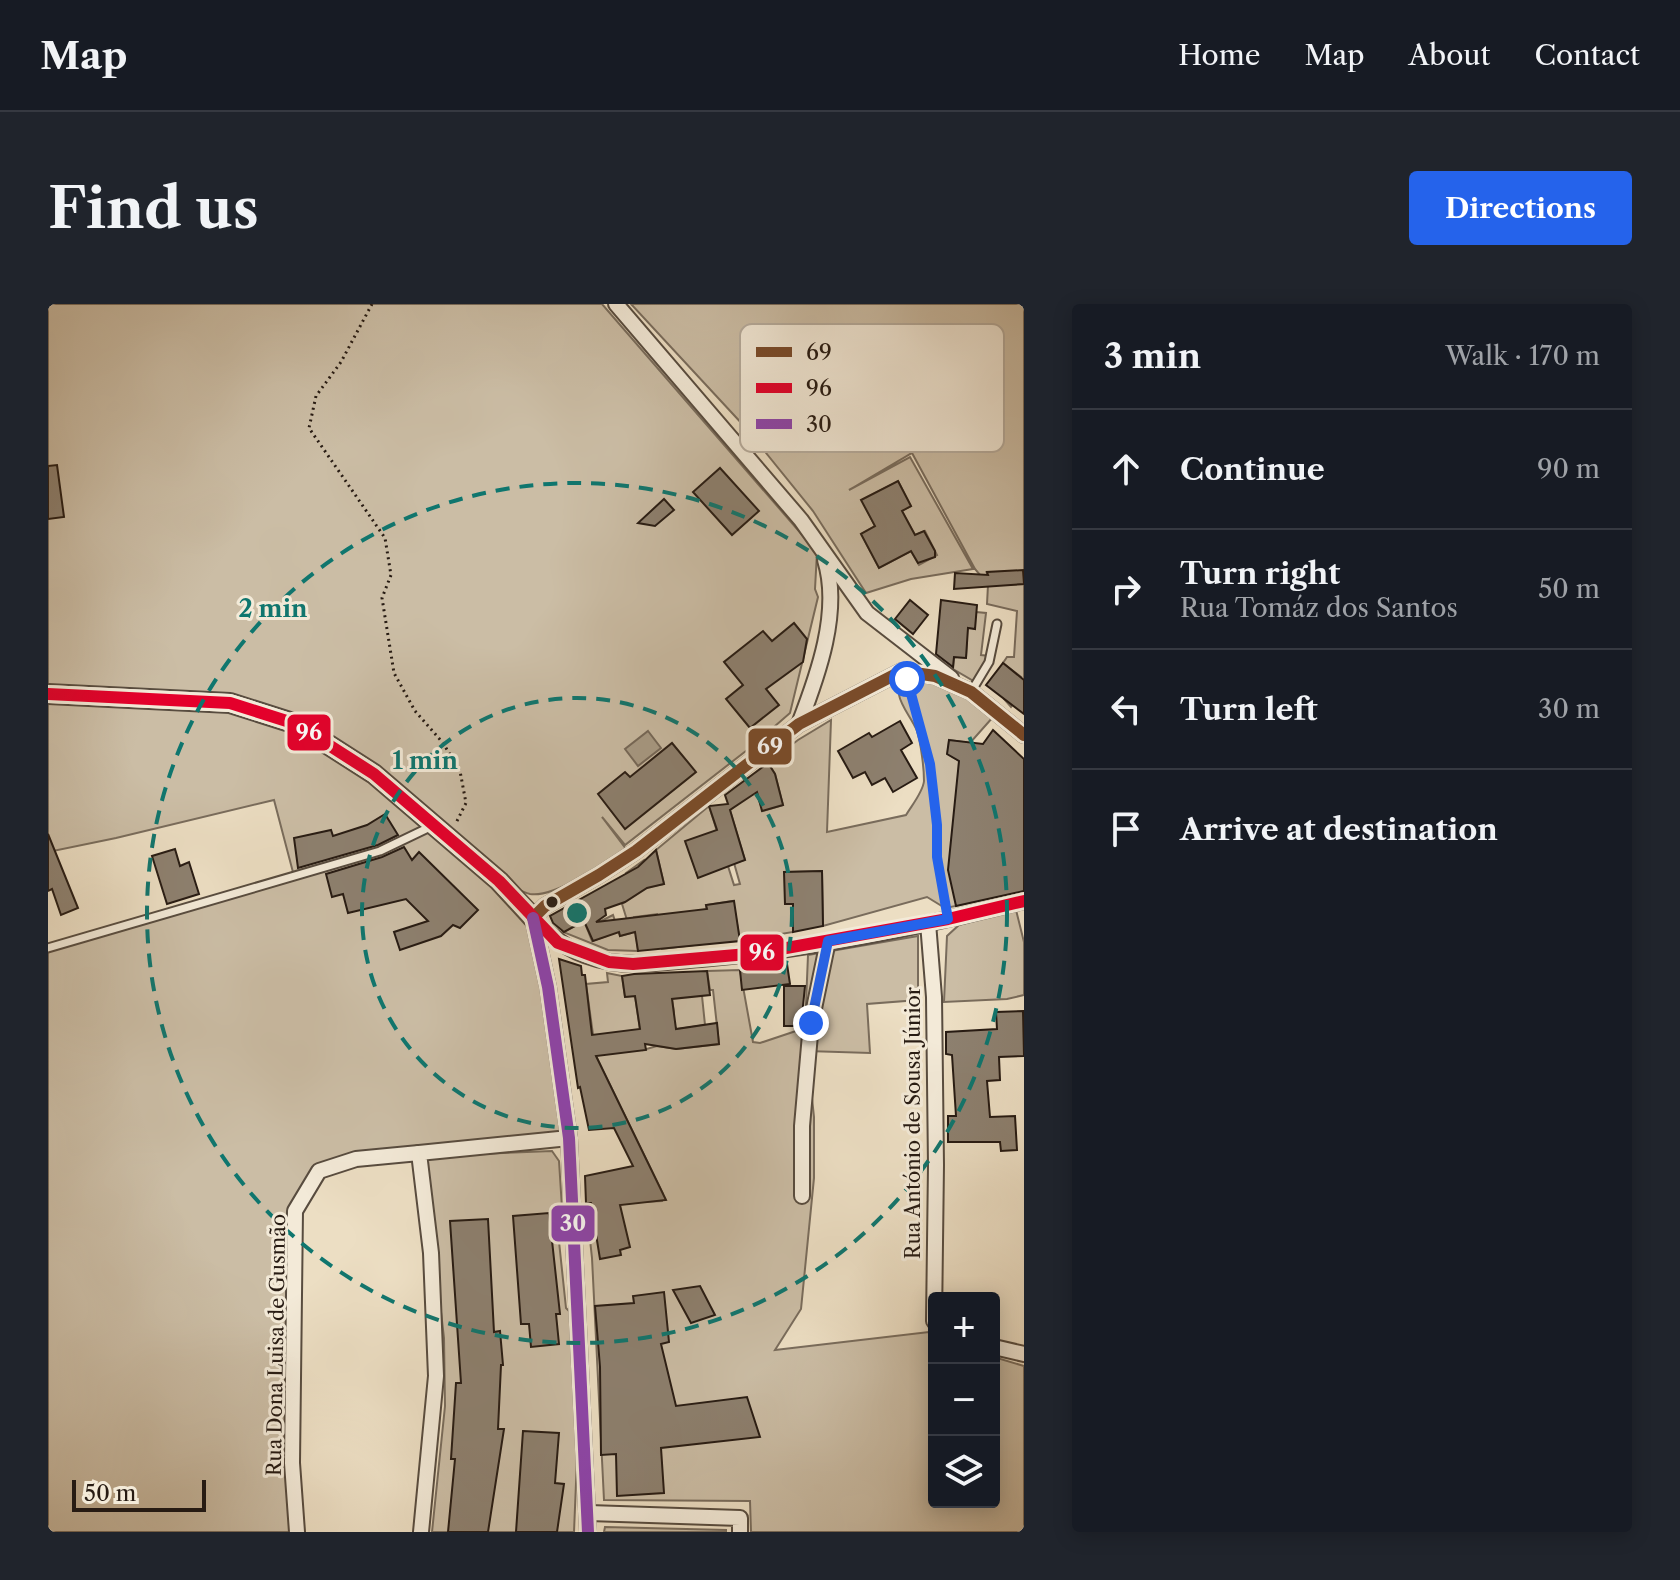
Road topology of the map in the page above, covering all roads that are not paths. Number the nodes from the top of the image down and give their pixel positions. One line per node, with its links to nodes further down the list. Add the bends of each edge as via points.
1 (616, 304): 2 (street)
2 (740, 450)
3 (742, 452): 4 (street)
4 (820, 544): 6 (street, via 867,613); 8 (street, via 829,573 831,611)
5 (997, 624): 6 (lane, via 989,662)
6 (971, 692): 8 (street, via 935,676 902,671); 9 (street)
7 (48, 694): 10 (street, via 230,703 296,724 374,774)
8 (799, 724): 12 (street, via 636,851)
9 (1024, 735)
10 (441, 831): 12 (street); 15 (lane)
11 (1024, 901): 13 (street)
12 (533, 918): 14 (street, via 558,943 598,959 633,964); 16 (street)
13 (928, 923): 14 (street); 19 (street, Rua António de Sousa Júnior, via 934,997)
14 (828, 941): 18 (street, via 811,1023)
15 (48, 948)
16 (569, 1138): 17 (street, Rua Dona Luisa de Gusmão); 22 (street)
17 (419, 1153): 24 (street, Rua Dona Luisa de Gusmão, via 356,1159 319,1171 295,1211 292,1463); 25 (street, via 431,1253 436,1376)
18 (802, 1196)
19 (934, 1292)
20 (1000, 1348): 21 (street)
21 (1024, 1354)
22 (589, 1513): 23 (street); 26 (street)
23 (740, 1525)
24 (297, 1532)
25 (421, 1532)
26 (588, 1532)

